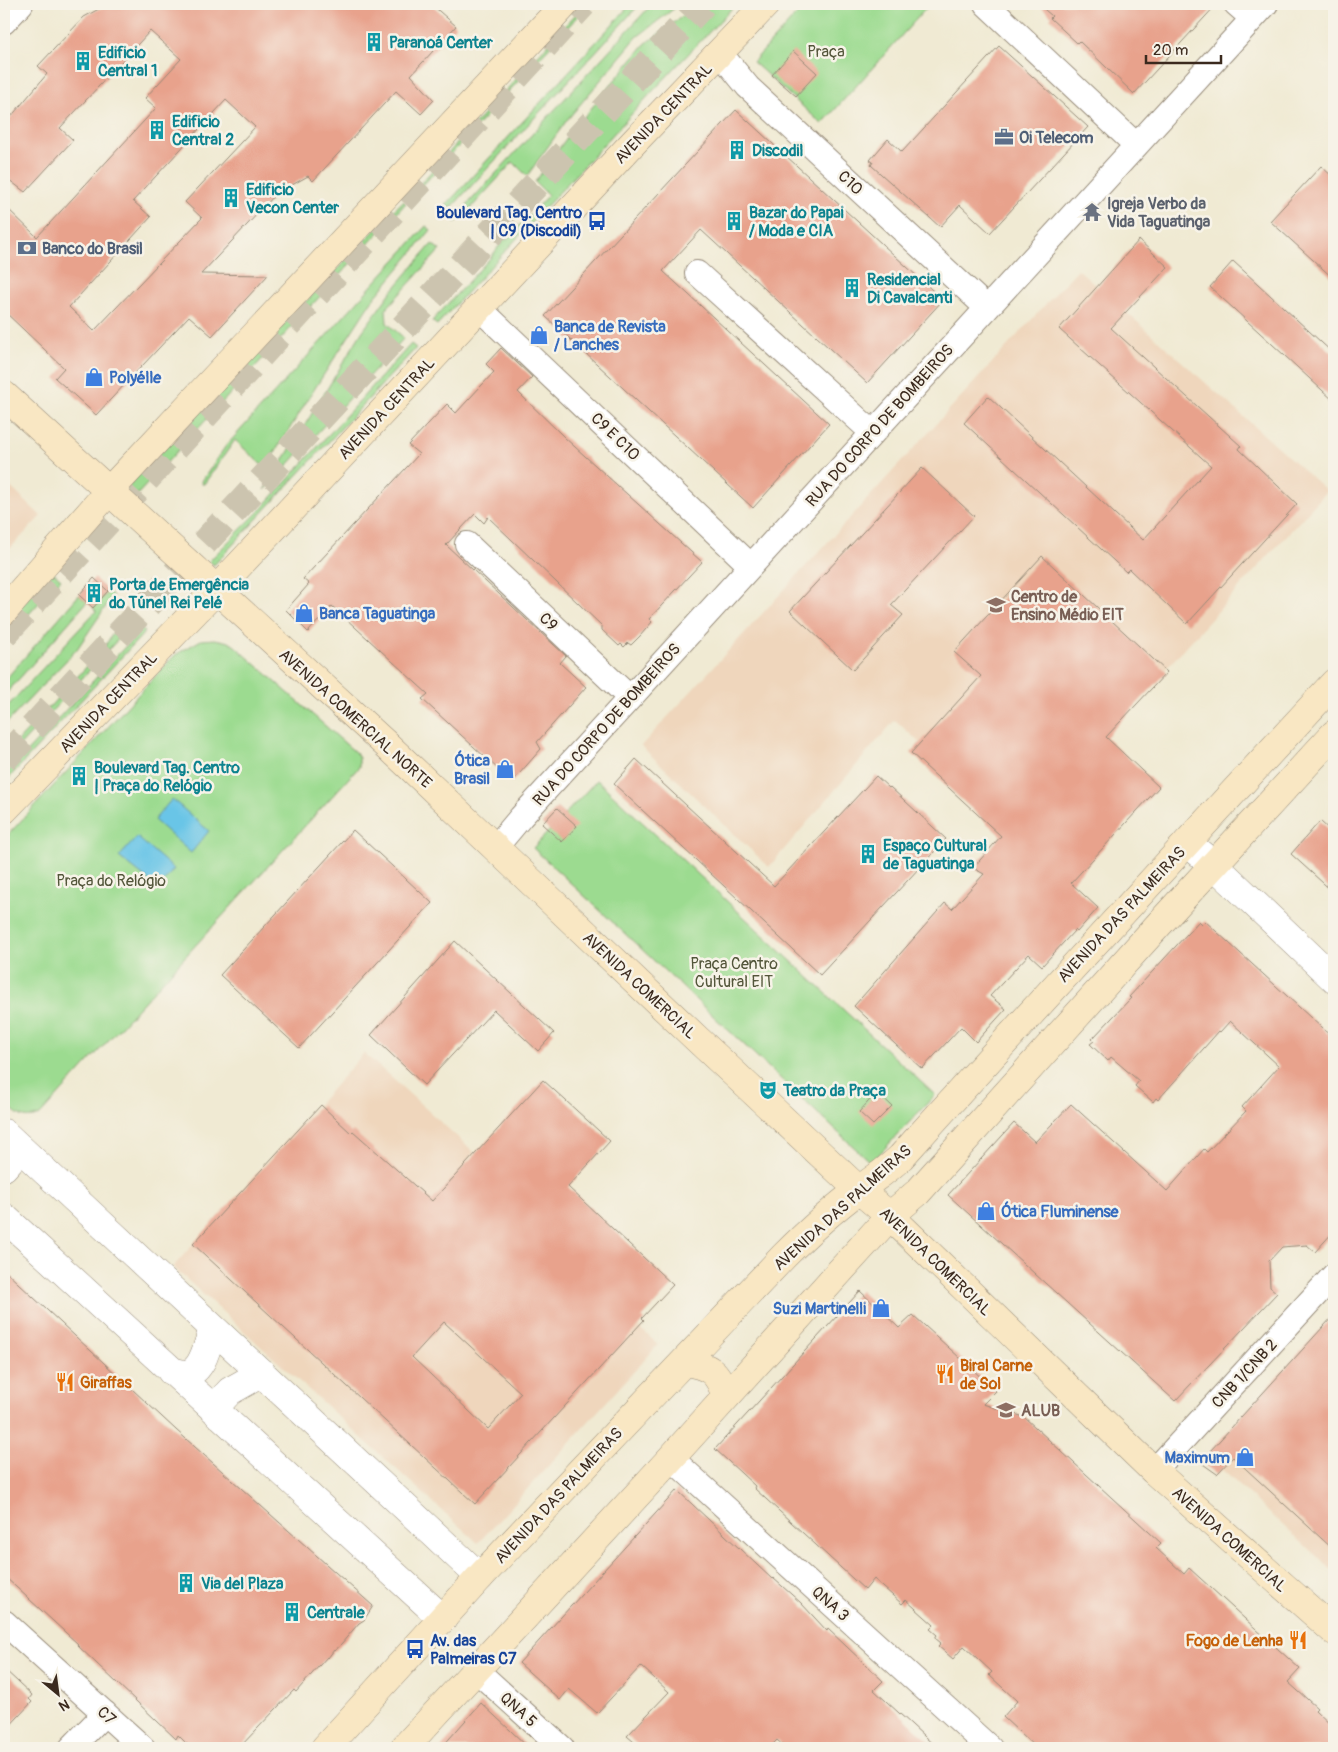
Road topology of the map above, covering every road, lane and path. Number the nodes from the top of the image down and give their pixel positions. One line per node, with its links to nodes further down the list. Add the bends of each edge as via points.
1 (21, 4): 6 (street)
2 (565, 4): 14 (main road)
3 (766, 4): 7 (main road, AVENIDA CENTRAL)
4 (986, 4): 8 (street)
5 (1251, 9): 8 (street, RUA DO CORPO DE BOMBEIROS)
6 (4, 22)
7 (720, 53): 10 (main road, AVENIDA CENTRAL); 11 (street, C10, via 748,87)
8 (1136, 145): 11 (street, RUA DO CORPO DE BOMBEIROS)
9 (697, 273): 13 (street)
10 (480, 308): 16 (street, C9 E C10); 17 (main road, AVENIDA CENTRAL)
11 (987, 308): 13 (street, RUA DO CORPO DE BOMBEIROS)
12 (4, 395): 14 (main road)
13 (873, 433): 16 (street, RUA DO CORPO DE BOMBEIROS)
14 (116, 497): 17 (main road); 18 (main road)
15 (467, 544): 20 (street, C9)
16 (751, 566): 20 (street, RUA DO CORPO DE BOMBEIROS)
17 (208, 582): 22 (main road, AVENIDA CENTRAL); 24 (main road, AVENIDA COMERCIAL NORTE)
18 (4, 611)
19 (1334, 683): 23 (main road, AVENIDA DAS PALMEIRAS)
20 (630, 698): 24 (street, RUA DO CORPO DE BOMBEIROS)
21 (1334, 734): 25 (main road)
22 (4, 810)
23 (1188, 843): 25 (street); 28 (main road, AVENIDA DAS PALMEIRAS, via 901,1157)
24 (495, 848): 28 (main road, AVENIDA COMERCIAL)
25 (1214, 865): 26 (street); 29 (main road, via 918,1192)
26 (1334, 979)
27 (9, 1150): 32 (street)
28 (859, 1190): 29 (main road, AVENIDA COMERCIAL); 33 (main road, AVENIDA DAS PALMEIRAS, via 791,1250)
29 (890, 1216): 36 (main road); 39 (main road, AVENIDA COMERCIAL)
30 (4, 1217): 34 (street)
31 (1334, 1275): 39 (street, CNB 1/CNB 2)
32 (213, 1328): 34 (street, via 203,1361 196,1369 186,1374); 35 (street)
33 (684, 1362): 36 (main road, via 714,1371 722,1382); 40 (main road, AVENIDA DAS PALMEIRAS)
34 (171, 1371): 37 (street)
35 (262, 1373): 37 (street, via 230,1391 218,1404); 40 (street)
36 (726, 1397): 38 (main road)
37 (218, 1414): 41 (street)
38 (671, 1458): 44 (main road); 51 (street, QNA 3)
39 (1154, 1471): 43 (main road, AVENIDA COMERCIAL)
40 (480, 1577): 41 (main road, AVENIDA DAS PALMEIRAS)
41 (443, 1619): 48 (main road, AVENIDA DAS PALMEIRAS)
42 (4, 1622): 45 (street, C7)
43 (1334, 1631)
44 (476, 1670): 49 (main road); 50 (street, QNA 5)
45 (105, 1713): 46 (street); 47 (street, C7)
46 (72, 1748)
47 (143, 1748)
48 (325, 1748)
49 (404, 1748)
50 (562, 1748)
51 (990, 1748)

